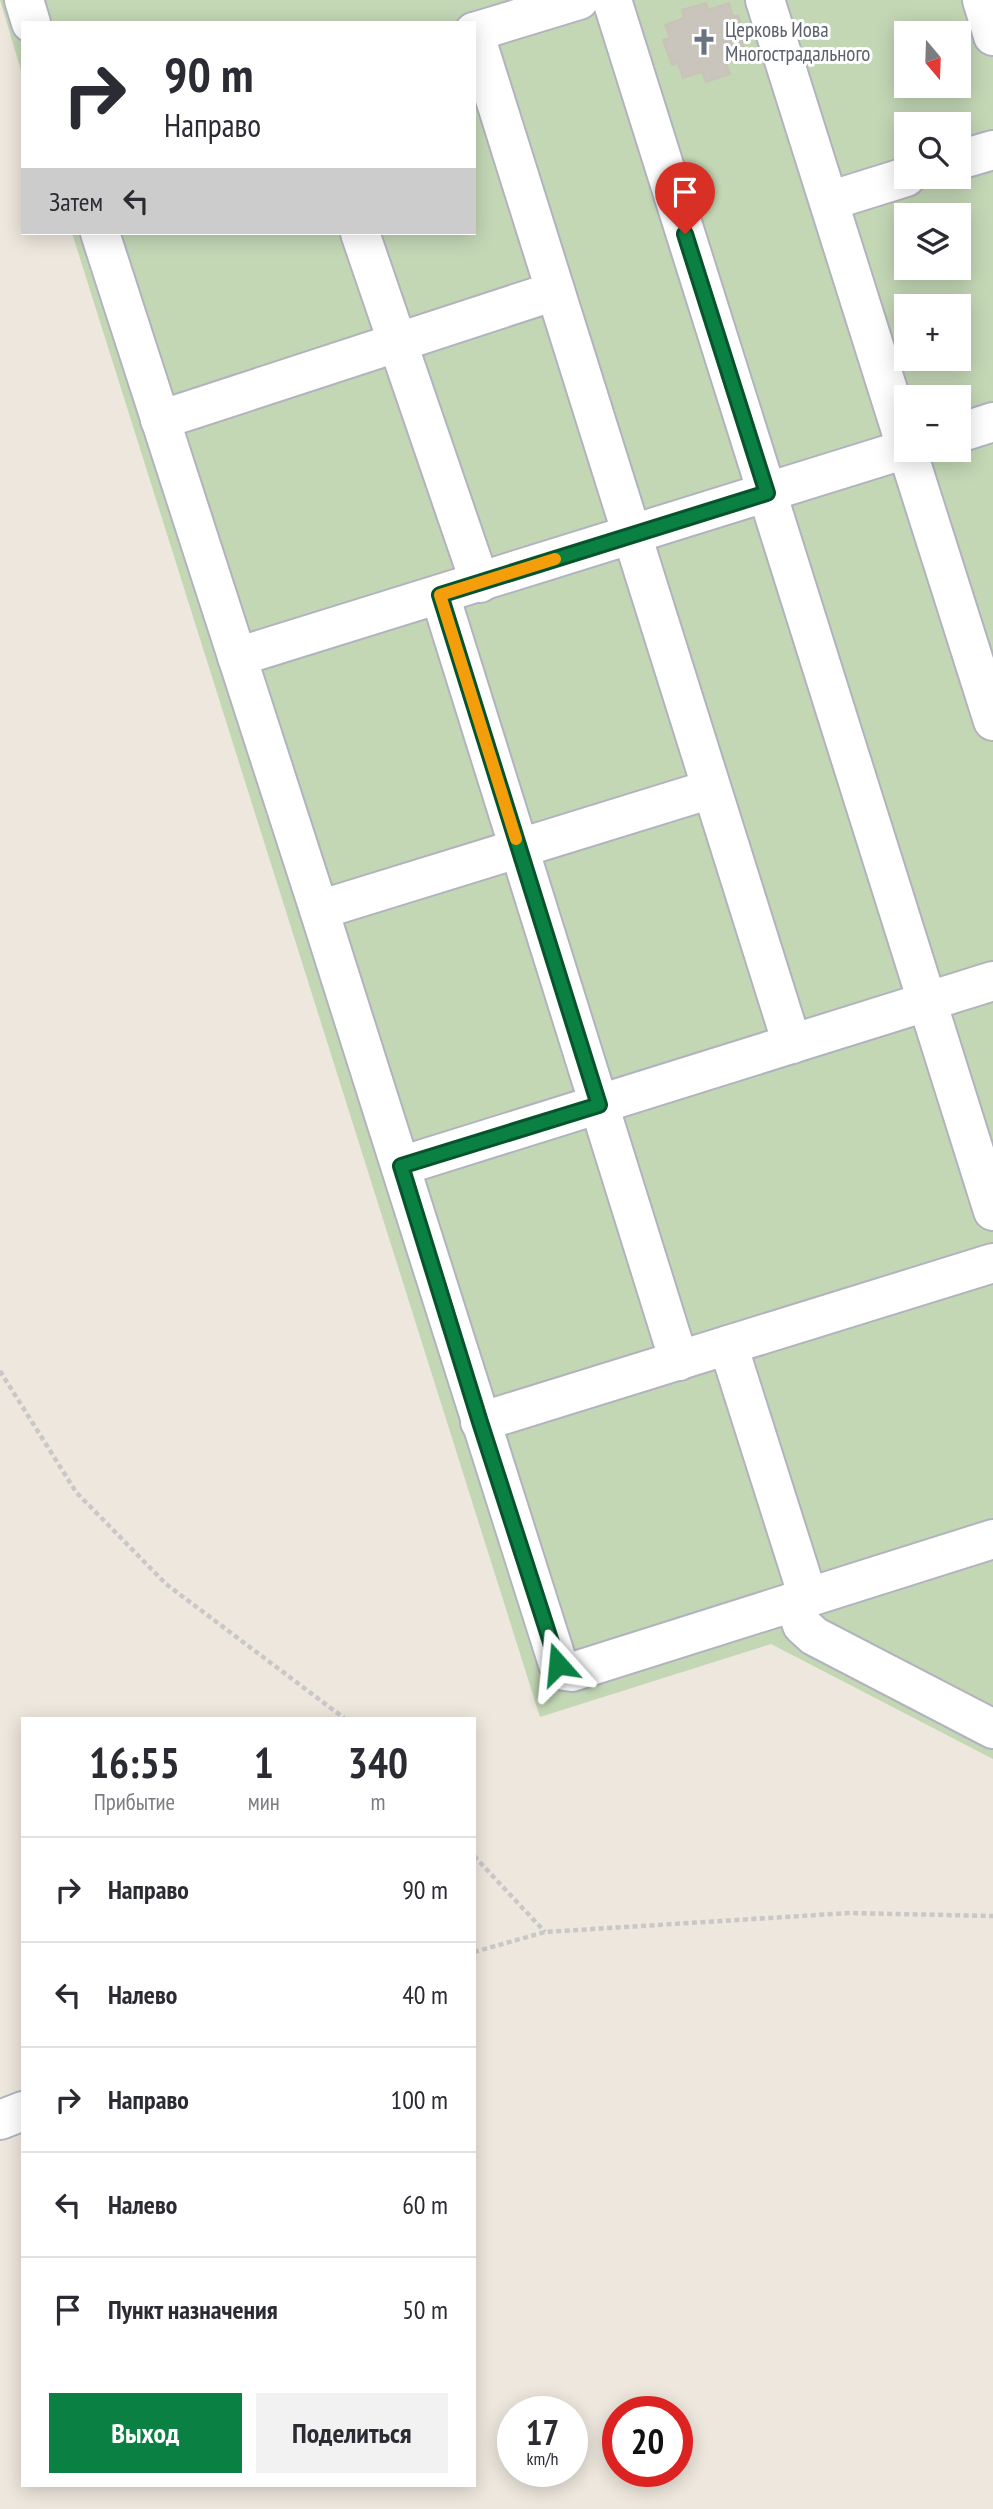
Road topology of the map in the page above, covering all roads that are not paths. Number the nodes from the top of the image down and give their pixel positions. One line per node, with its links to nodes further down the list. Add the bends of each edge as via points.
1 (24, 0): 6 (lane)
2 (579, 0): 7 (lane)
3 (612, 0): 24 (lane)
4 (765, 0): 13 (lane)
5 (982, 0): 8 (lane)
6 (30, 21)
7 (476, 31)
8 (993, 36)
9 (476, 38): 16 (lane)
10 (993, 150): 11 (lane)
11 (971, 156)
12 (894, 181): 13 (lane)
13 (829, 201): 18 (lane)
14 (101, 235): 19 (lane)
15 (361, 235): 17 (lane)
16 (555, 291): 17 (lane); 25 (lane)
17 (398, 343): 19 (lane); 26 (lane)
18 (894, 408)
19 (160, 420): 28 (lane)
20 (993, 422): 21 (lane)
21 (971, 429)
22 (894, 453): 24 (lane)
23 (911, 462): 29 (lane)
24 (767, 493): 25 (lane); 34 (lane)
25 (632, 535): 26 (lane); 30 (lane)
26 (480, 583): 27 (lane)
27 (440, 595): 28 (lane); 31 (lane)
28 (237, 657): 32 (lane)
29 (991, 708)
30 (711, 789): 31 (lane); 35 (lane)
31 (519, 849): 32 (lane); 36 (lane)
32 (319, 910): 37 (lane)
33 (993, 981): 34 (lane)
34 (927, 1001): 35 (lane); 38 (lane)
35 (792, 1044): 36 (lane)
36 (599, 1105): 37 (lane); 41 (lane)
37 (401, 1166): 42 (lane)
38 (993, 1211)
39 (993, 1263): 40 (lane)
40 (728, 1345): 41 (lane); 44 (lane)
41 (679, 1360): 42 (lane)
42 (480, 1422): 44 (lane, via 564,1671)
43 (993, 1539): 44 (lane)
44 (801, 1599): 45 (lane, via 802,1625 814,1636)
45 (989, 1720)
46 (21, 2112): 47 (lane)
47 (0, 2120)

